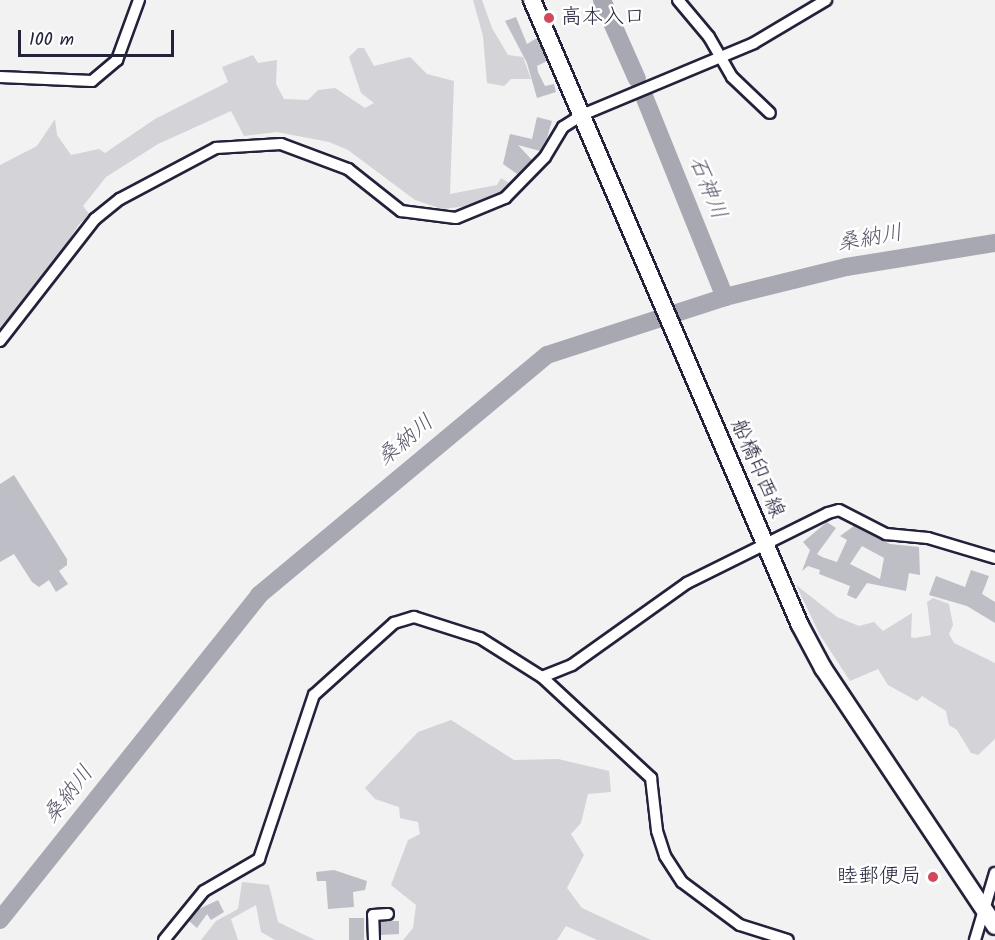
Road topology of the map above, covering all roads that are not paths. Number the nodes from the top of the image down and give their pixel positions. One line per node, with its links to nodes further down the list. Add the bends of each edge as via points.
1 (139, 0): 6 (street, via 117,60 92,81)
2 (532, 0): 8 (main road, 船橋印西線)
3 (678, 0): 5 (street, via 709,37)
4 (826, 0): 5 (street, via 754,43)
5 (717, 56): 7 (street); 8 (street)
6 (0, 77)
7 (770, 113)
8 (582, 115): 9 (street, via 563,127 545,157 505,198 456,218 401,211 348,169 281,144 216,148 120,200 95,219); 10 (main road, 船橋印西線)
9 (0, 341)
10 (765, 545): 11 (street, via 839,510 886,534 928,538); 12 (street, via 672,592 580,659); 15 (main road, 船橋印西線, via 823,668)
11 (995, 558)
12 (542, 676): 16 (street, via 480,638 414,617 394,623 314,695 259,859 189,903); 18 (street, via 651,778 657,831 682,882 740,925)
13 (995, 873): 15 (street)
14 (388, 914): 17 (street, via 373,915)
15 (991, 920): 19 (street)
16 (164, 940)
17 (374, 940)
18 (788, 940)
19 (975, 940)

